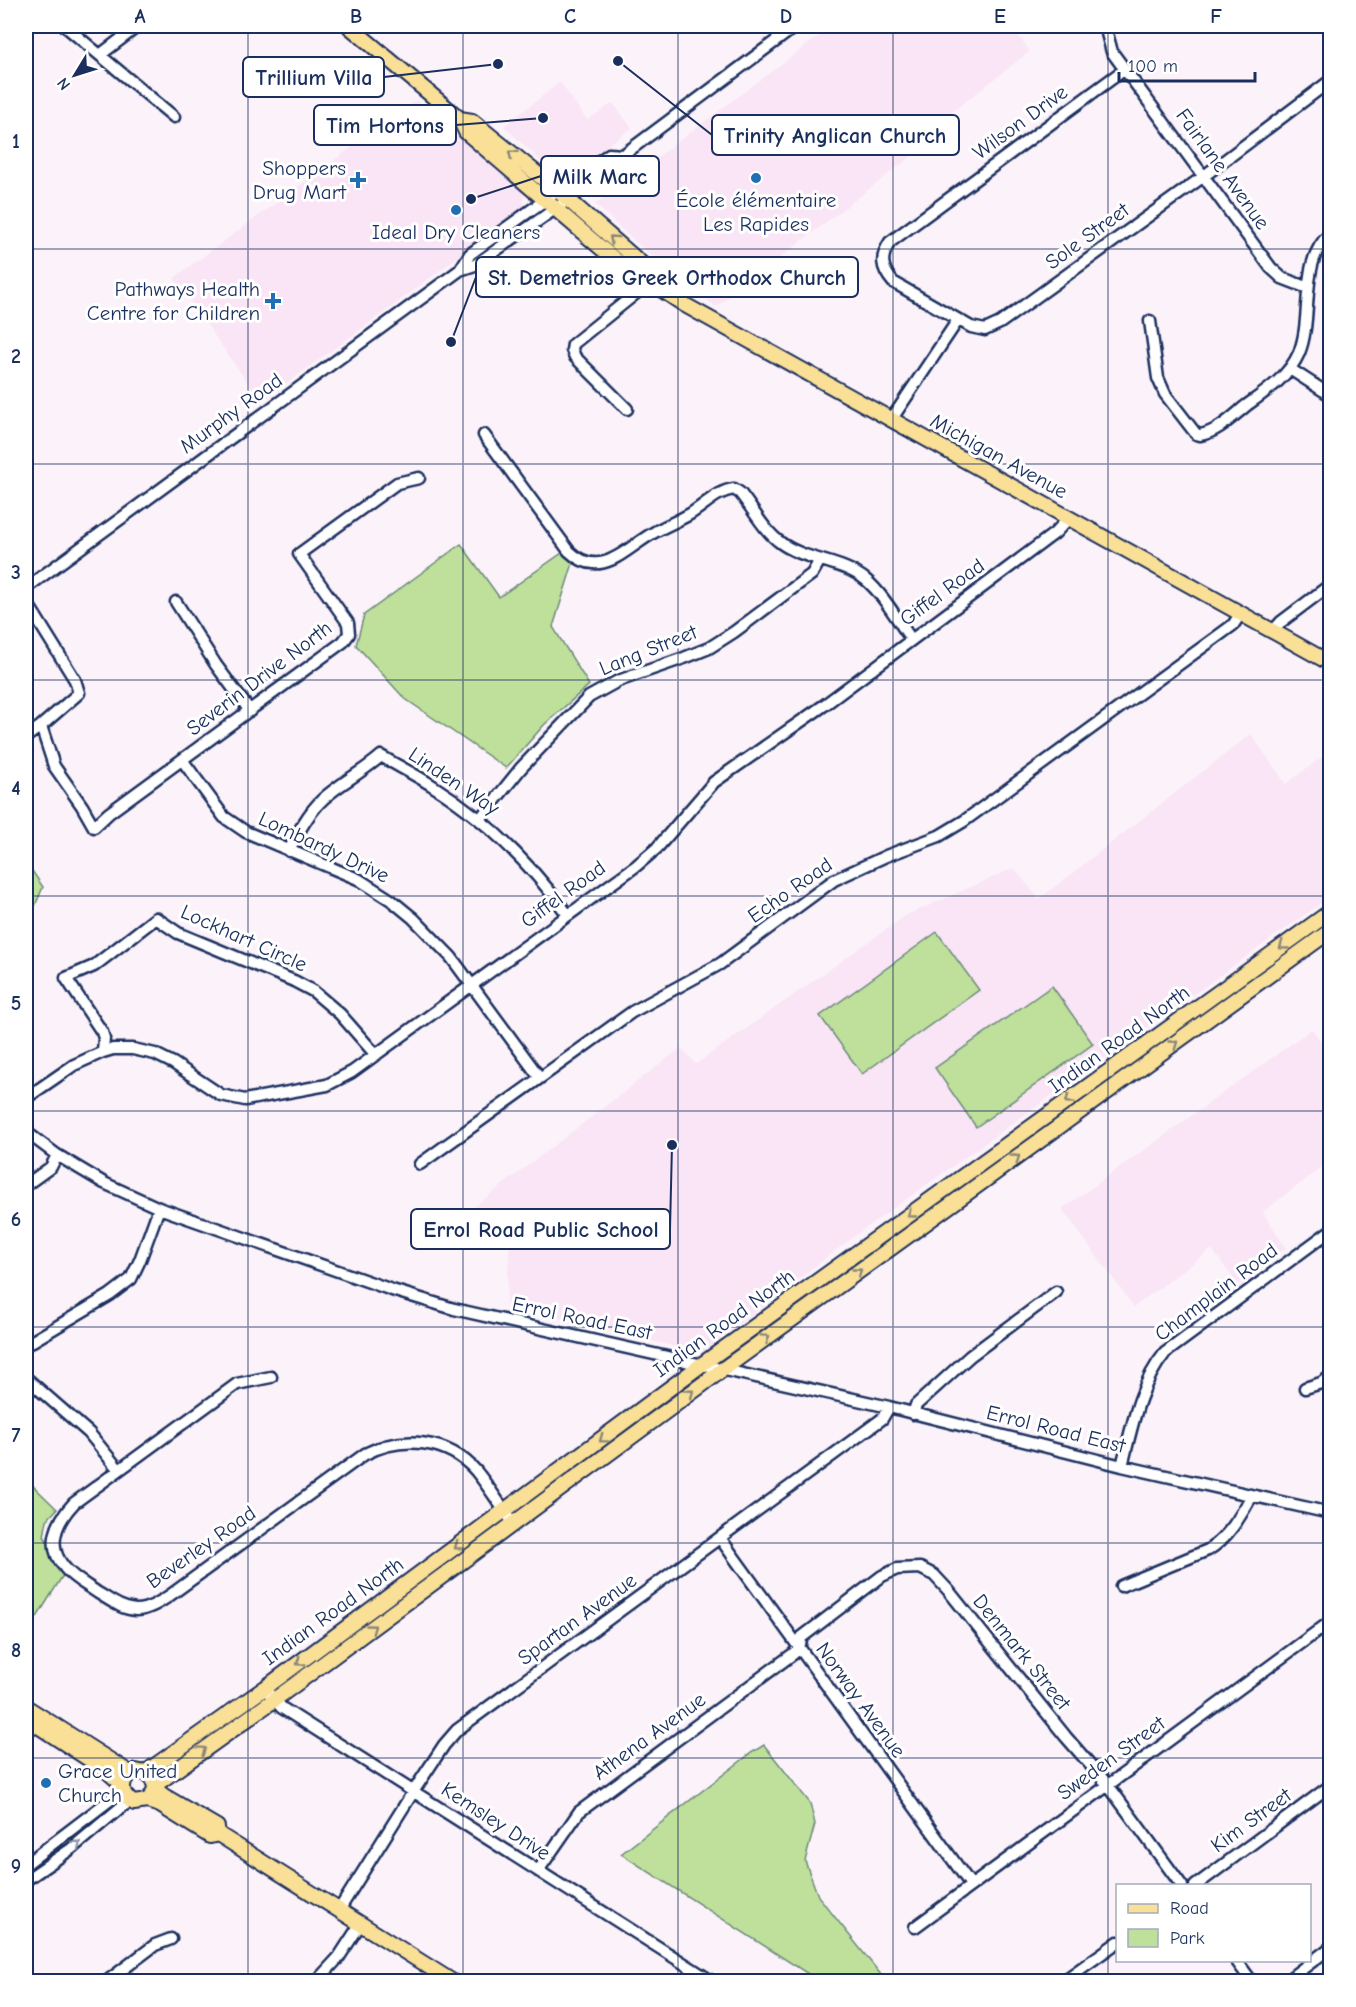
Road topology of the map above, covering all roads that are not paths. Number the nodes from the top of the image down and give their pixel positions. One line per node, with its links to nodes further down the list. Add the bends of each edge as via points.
1 (65, 26): 6 (street)
2 (138, 26): 6 (street)
3 (349, 26): 10 (main road, Michigan Avenue)
4 (796, 26): 11 (street, Murphy Road)
5 (1105, 26): 7 (street, Fairlane Avenue, via 1113,52)
6 (100, 55): 9 (street)
7 (1125, 69): 12 (street, Fairlane Avenue); 19 (street, Wilson Drive, via 890,242 882,253 886,274 893,282)
8 (1330, 81): 12 (street, Sole Street)
9 (174, 117)
10 (460, 120): 13 (main road, Michigan Avenue, one-way to 10, via 472,122); 15 (main road, Michigan Avenue, via 466,132)
11 (623, 155): 13 (street, Murphy Road, via 609,154); 14 (street, Murphy Road, via 619,164)
12 (1204, 176): 18 (street, Fairlane Avenue, via 1270,268 1282,278); 19 (street, Sole Street, via 1000,323 979,330)
13 (557, 190): 14 (main road, Michigan Avenue); 15 (street, Murphy Road)
14 (568, 200): 15 (street, Murphy Road); 17 (main road, Michigan Avenue, one-way to 14, via 644,266)
15 (549, 205): 17 (main road, Michigan Avenue, via 635,277); 30 (street, Murphy Road, via 475,265 460,270)
16 (1330, 234): 18 (street, via 1315,256)
17 (650, 282): 23 (street, via 573,344 575,357); 24 (main road, Michigan Avenue)
18 (1308, 288): 21 (street, via 1305,336)
19 (958, 320): 24 (street)
20 (1150, 321): 21 (street, via 1161,387 1192,430 1200,435 1214,430)
21 (1290, 369): 22 (street)
22 (1330, 394)
23 (627, 409)
24 (891, 420): 27 (main road, Michigan Avenue)
25 (484, 435): 28 (street, via 569,550 588,563 608,561 720,493 734,489 780,542)
26 (419, 478): 37 (street, Severin Drive North, via 398,483 299,554 345,618 349,633 337,647)
27 (1069, 518): 33 (main road, Michigan Avenue); 35 (street, Giffel Road, via 1055,533)
28 (820, 561): 35 (street, via 865,579); 41 (street, Lang Street, via 812,574 709,648 618,681 589,697 533,754)
29 (1330, 585): 34 (street)
30 (26, 588)
31 (26, 601): 38 (street, via 80,693)
32 (176, 602): 37 (street)
33 (1241, 613): 34 (main road, Michigan Avenue); 49 (street, Echo Road, via 1233,625 964,821 939,836 834,880 720,964 632,1012)
34 (1273, 631): 36 (main road, Michigan Avenue)
35 (911, 639): 44 (street, Giffel Road, via 714,782 657,848)
36 (1330, 663)
37 (250, 711): 40 (street, Severin Drive North)
38 (41, 726): 39 (street); 40 (street, Severin Drive North, via 54,766 94,827)
39 (26, 737)
40 (183, 761): 42 (street, Lombardy Drive, via 231,823)
41 (480, 819): 42 (street, Linden Way, via 381,756 316,806); 44 (street, Linden Way, via 526,863)
42 (289, 850): 46 (street, Lombardy Drive, via 358,879 391,900 438,943)
43 (1330, 912): 59 (main road, Indian Road North, one-way to 59)
44 (568, 915): 46 (street, Giffel Road)
45 (1330, 931): 60 (main road, Indian Road North, one-way to 45)
46 (471, 985): 48 (street, Giffel Road); 49 (street, Lombardy Drive)
47 (103, 1052): 48 (street, Giffel Road, via 133,1049 155,1054 221,1095 245,1100 327,1085); 48 (street, Lockhart Circle, via 102,1032 66,978 94,966 156,918 178,933 313,992 340,1014); 50 (street, Giffel Road, via 74,1065)
48 (376, 1055)
49 (540, 1078): 53 (street, Echo Road)
50 (26, 1098)
51 (26, 1132): 52 (street, Errol Road East)
52 (57, 1155): 54 (street, via 51,1167); 55 (street, Errol Road East, via 104,1183)
53 (420, 1164)
54 (26, 1185)
55 (159, 1208): 58 (street, via 131,1279); 59 (street, Errol Road East, via 454,1309)
56 (1330, 1231): 67 (street, Champlain Road, via 1165,1353 1142,1392)
57 (1056, 1292): 66 (street, via 970,1356 916,1405)
58 (26, 1345)
59 (701, 1365): 60 (street, Errol Road East); 70 (main road, Indian Road North, one-way to 70)
60 (722, 1370): 65 (street, Errol Road East); 72 (main road, Indian Road North, one-way to 60)
61 (271, 1377): 68 (street, Beverley Road, via 237,1384)
62 (1330, 1377): 64 (street)
63 (26, 1378): 68 (street, via 89,1433)
64 (1305, 1388)
65 (889, 1407): 66 (street, Errol Road East); 73 (street, Spartan Avenue, via 882,1419)
66 (913, 1413): 67 (street, Errol Road East)
67 (1122, 1466): 69 (street, Errol Road East)
68 (119, 1470): 70 (street, Beverley Road, via 63,1515 56,1530 56,1546 69,1573 118,1605 137,1610 170,1596 357,1459 385,1445 420,1442 455,1454 475,1470)
69 (1251, 1497): 71 (street, Errol Road East); 74 (street, via 1221,1542)
70 (505, 1512): 72 (street, Beverley Road); 77 (main road, Indian Road North, one-way to 77)
71 (1330, 1513)
72 (514, 1524): 78 (main road, Indian Road North, one-way to 72)
73 (720, 1538): 76 (street, Norway Avenue); 86 (street, Spartan Avenue, via 457,1730)
74 (1122, 1586)
75 (1330, 1622): 82 (street, Sweden Street)
76 (799, 1648): 82 (street, Denmark Street, via 802,1637 882,1576 897,1569 920,1568 934,1575 948,1590); 90 (street, Athena Avenue, via 579,1812); 94 (street, Norway Avenue)
77 (265, 1688): 78 (street, Kemsley Drive); 81 (main road, Indian Road North)
78 (274, 1700): 84 (main road, Indian Road North, one-way to 78); 86 (street, Kemsley Drive)
79 (26, 1707): 85 (main road)
80 (26, 1718): 85 (main road)
81 (146, 1772): 84 (main road); 85 (main road, via 136,1771)
82 (1108, 1785): 92 (street, Denmark Street); 94 (street, Sweden Street)
83 (1330, 1786): 93 (street, Kim Street)
84 (155, 1787): 87 (main road, Indian Road North); 88 (main road, via 217,1827)
85 (127, 1788): 87 (main road, via 139,1803); 89 (street); 91 (street, one-way to 85, via 71,1850 120,1808)
86 (414, 1792): 90 (street, Kemsley Drive); 95 (street, Spartan Avenue)
87 (147, 1801): 88 (main road, via 210,1836)
88 (218, 1834): 95 (main road)
89 (26, 1864)
90 (538, 1871): 105 (street, Kemsley Drive)
91 (26, 1880)
92 (1181, 1884)
93 (1198, 1884)
94 (971, 1885): 97 (street, Sweden Street)
95 (339, 1910): 96 (main road)
96 (361, 1923): 103 (street, via 339,1957); 104 (main road)
97 (915, 1927)
98 (171, 1939): 102 (street, via 155,1945)
99 (1116, 1943): 106 (street)
100 (1330, 1948): 108 (street)
101 (1237, 1962): 107 (street)
102 (106, 1982)
103 (316, 1982)
104 (453, 1982)
105 (713, 1982)
106 (1062, 1982)
107 (1252, 1982)
108 (1285, 1982)

